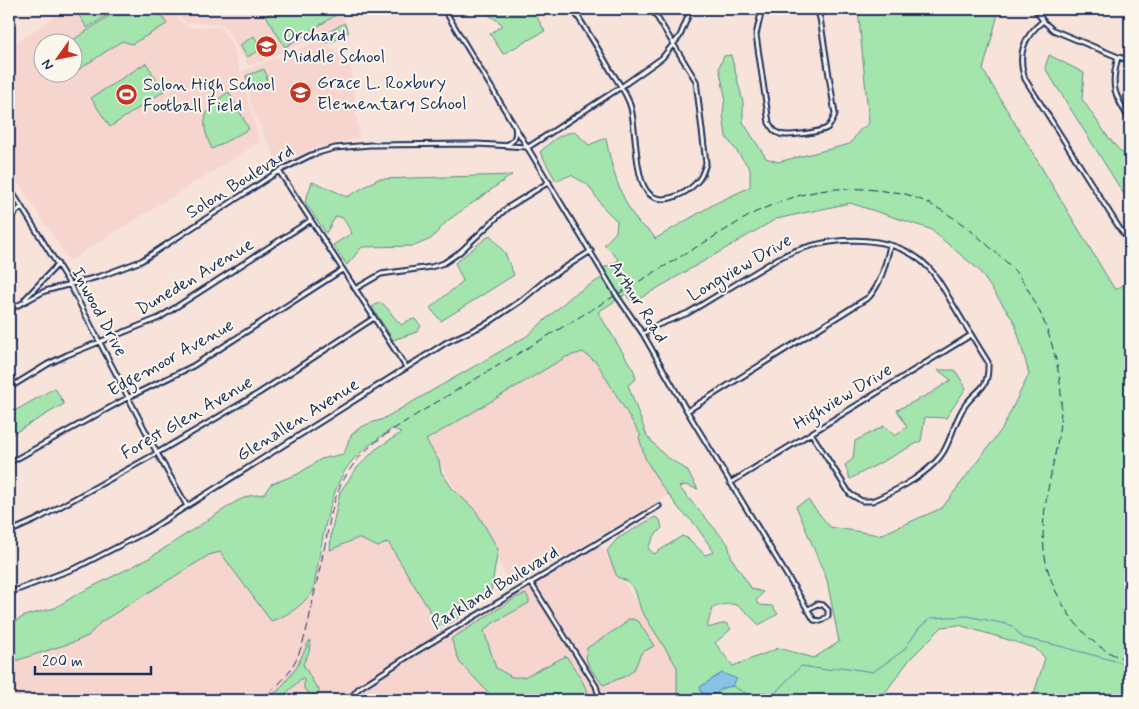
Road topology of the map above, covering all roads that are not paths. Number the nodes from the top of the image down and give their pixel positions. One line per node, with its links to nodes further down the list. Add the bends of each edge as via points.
1 (444, 9): 14 (street, Arthur Road)
2 (573, 9): 12 (street)
3 (652, 9): 9 (street)
4 (691, 9): 9 (street)
5 (762, 9): 6 (street, via 756,35 769,123 772,129 784,135 822,130 829,126 835,114 820,18)
6 (812, 9)
7 (1035, 9): 8 (street)
8 (1043, 21): 10 (street, via 1053,30); 23 (street, via 1024,43 1021,60 1025,79 1120,228)
9 (674, 44): 12 (street, via 662,58); 12 (street, via 696,82 706,163 696,184 676,197 668,199 647,192 641,179 631,107)
10 (1118, 57): 11 (street); 13 (street, via 1113,89)
11 (1130, 60)
12 (621, 87): 16 (street)
13 (1130, 120)
14 (515, 124): 15 (street, via 516,136 509,144); 16 (street, Arthur Road)
15 (503, 145): 16 (street, Solon Boulevard); 17 (street, Solon Boulevard, via 351,146 311,155)
16 (527, 148): 18 (street, Arthur Road)
17 (279, 171): 22 (street); 28 (street, Solon Boulevard, via 141,261 114,272)
18 (549, 182): 25 (street, Arthur Road); 29 (street, via 507,208 460,252 444,262 381,274)
19 (9, 187): 20 (street, Inwood Drive)
20 (21, 207): 21 (street); 26 (street, Inwood Drive)
21 (9, 220)
22 (310, 220): 27 (street); 35 (street, Duneden Avenue, via 159,318)
23 (1130, 238)
24 (890, 246): 33 (street, Longview Drive, via 839,240 791,252 688,313); 34 (street, Longview Drive, via 929,268); 39 (street, via 881,278 869,296)
25 (591, 251): 33 (street, Arthur Road); 36 (street, Glenallen Avenue, via 488,323 447,342)
26 (58, 264): 28 (street, Inwood Drive); 30 (street)
27 (342, 270): 29 (street); 38 (street, Edgemoor Avenue, via 194,366)
28 (69, 283): 30 (street, Solon Boulevard); 35 (street, Inwood Drive)
29 (356, 290): 32 (street)
30 (23, 301): 31 (street, Solon Boulevard)
31 (9, 310)
32 (374, 318): 36 (street); 41 (street, Forest Glen Avenue, via 259,393)
33 (642, 334): 39 (street, Arthur Road)
34 (971, 335): 40 (street, Highview Drive); 40 (street, Longview Drive, via 988,362 987,382 966,403 939,460 902,486 872,502 862,501 850,494)
35 (100, 341): 37 (street, Duneden Avenue, via 48,364); 38 (street, Inwood Drive)
36 (406, 367): 44 (street, Glenallen Avenue)
37 (9, 388)
38 (128, 397): 41 (street, Inwood Drive); 42 (street, Edgemoor Avenue)
39 (686, 411): 43 (street, Arthur Road)
40 (811, 433): 43 (street, Highview Drive)
41 (157, 453): 44 (street, Inwood Drive); 46 (street, Forest Glen Avenue)
42 (9, 463)
43 (730, 483): 49 (street, Arthur Road)
44 (187, 506): 48 (street, Glenallen Avenue, via 78,567)
45 (660, 506): 47 (street, Parkland Boulevard)
46 (9, 532)
47 (531, 583): 50 (street, Parkland Boulevard, via 359,688); 51 (street, via 596,686)
48 (9, 593)
49 (807, 610): 49 (street, via 823,604 828,616 817,621)
50 (349, 700)
51 (600, 700)

